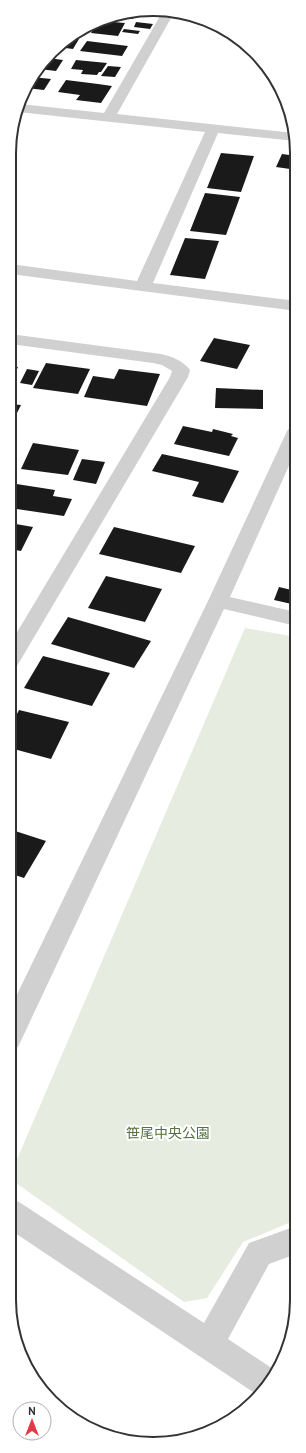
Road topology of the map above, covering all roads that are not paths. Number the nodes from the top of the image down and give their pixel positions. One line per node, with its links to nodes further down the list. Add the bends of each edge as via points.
1 (166, 17): 3 (street)
2 (23, 108): 3 (street)
3 (108, 118): 4 (street)
4 (213, 129): 5 (street); 7 (street)
5 (289, 136)
6 (16, 270): 7 (street)
7 (144, 286): 8 (street)
8 (290, 305)
9 (16, 340): 13 (street, via 153,358 168,361 181,370)
10 (290, 444): 11 (street)
11 (218, 601): 12 (street); 14 (street)
12 (290, 618)
13 (16, 651)
14 (16, 1024)
15 (16, 1217): 17 (street)
16 (290, 1242): 17 (street, via 259,1253)
17 (209, 1344): 18 (street)
18 (264, 1381)

